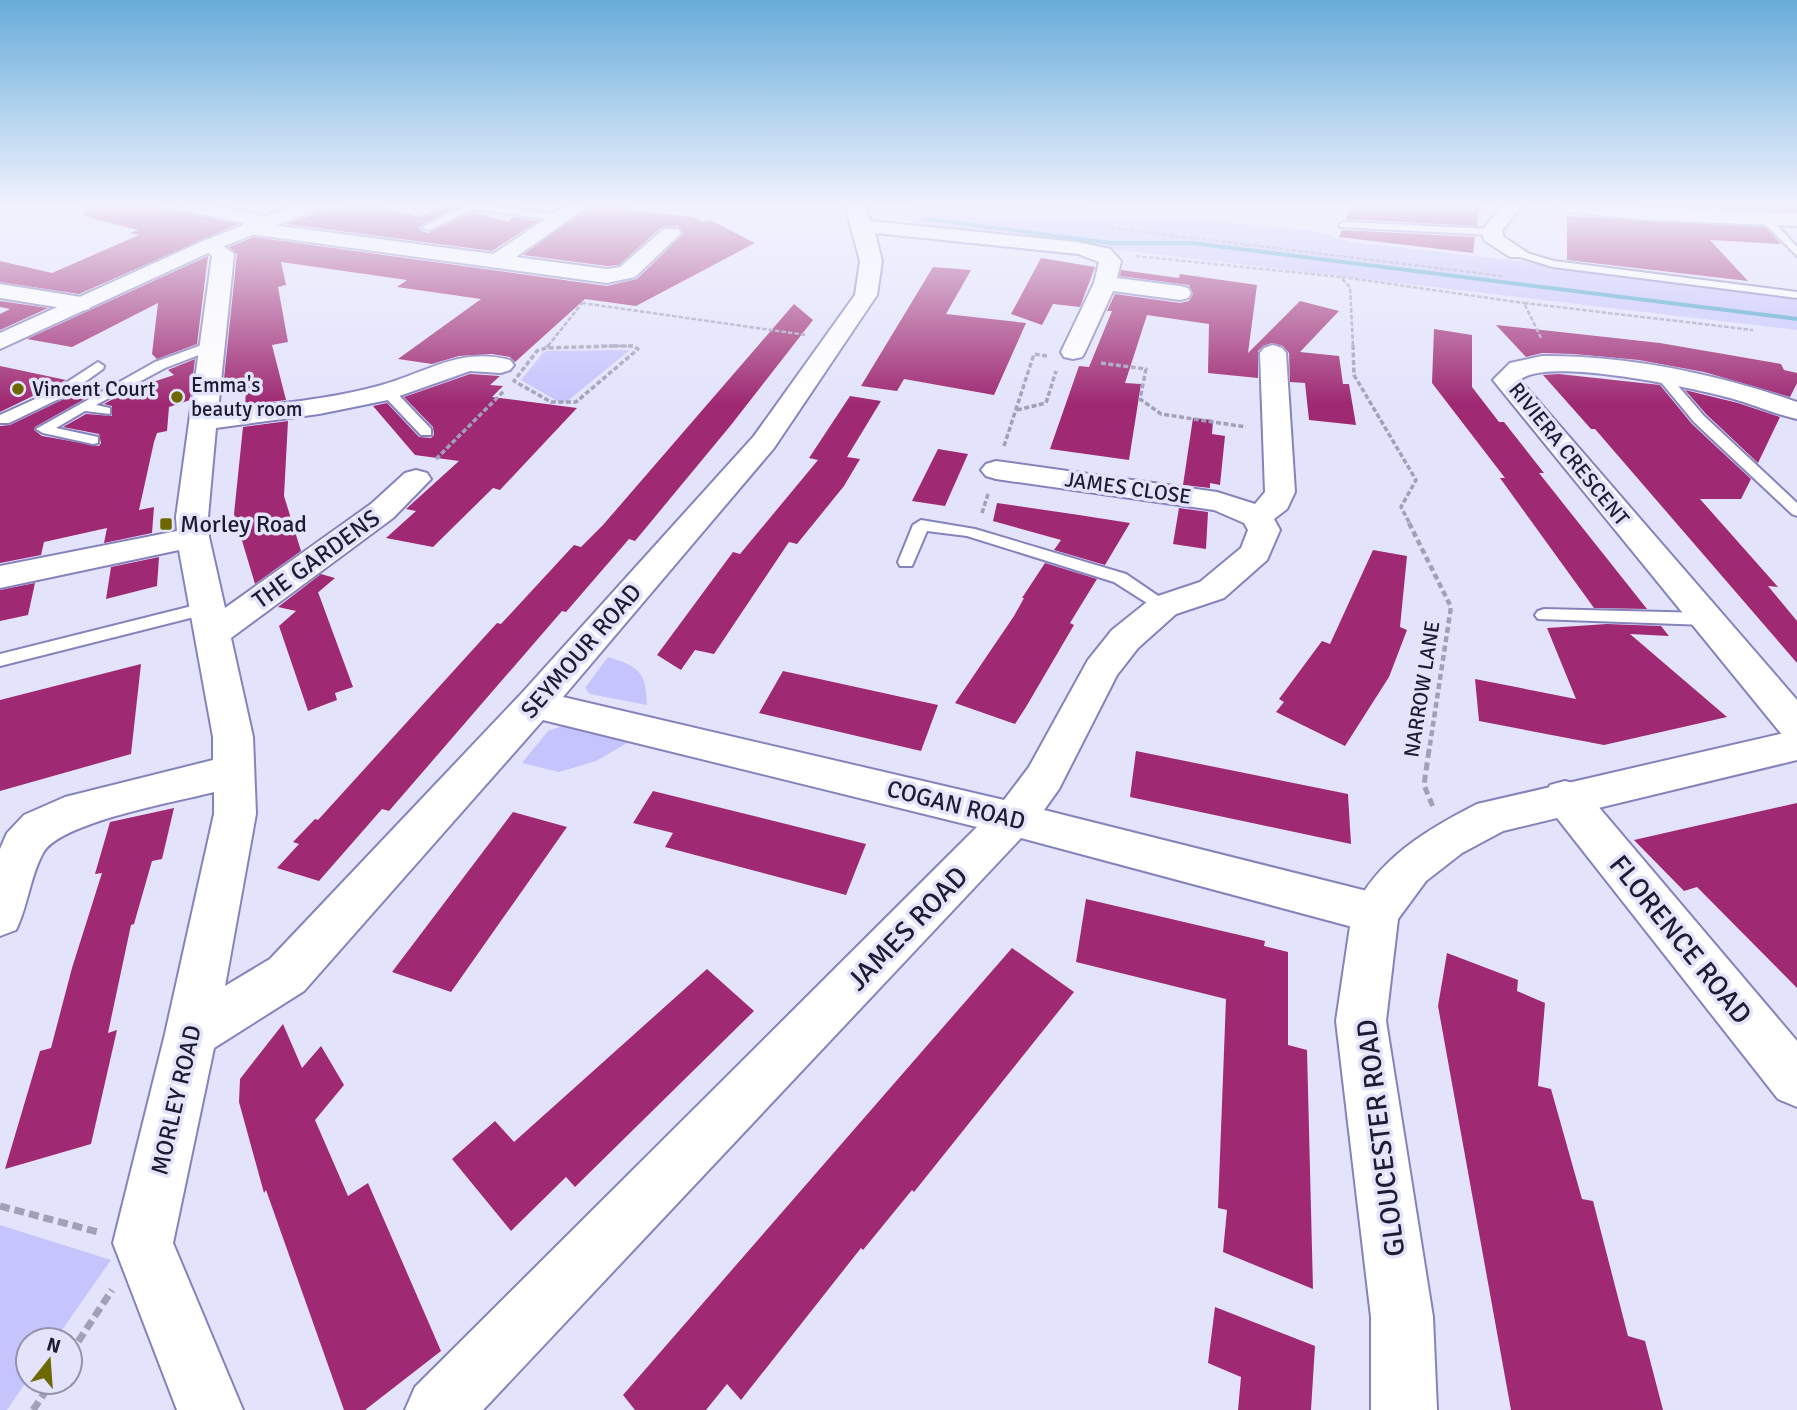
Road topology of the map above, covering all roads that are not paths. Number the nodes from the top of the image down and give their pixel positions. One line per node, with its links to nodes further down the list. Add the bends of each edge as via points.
1 (151, 272): 12 (street)
2 (221, 272): 14 (street, MORLEY ROAD)
3 (597, 272): 4 (street)
4 (620, 272)
5 (871, 272): 40 (street, SEYMOUR ROAD, via 866,295 764,442)
6 (1108, 272): 8 (street)
7 (1614, 272): 11 (lane)
8 (1105, 283): 10 (street); 16 (street)
9 (0, 290): 12 (street)
10 (1180, 293)
11 (1797, 295)
12 (81, 304): 13 (street)
13 (0, 342)
14 (213, 345): 21 (lane, via 160,365); 25 (street, MORLEY ROAD)
15 (1273, 353): 31 (street, via 1280,492 1276,502)
16 (1066, 355)
17 (98, 366): 24 (lane, via 61,393)
18 (1662, 376): 23 (street, RIVIERA CRESCENT); 30 (lane, via 1699,419); 37 (street, RIVIERA CRESCENT, via 1553,364 1524,366 1506,380)
19 (503, 378): 20 (street, via 468,363)
20 (388, 392): 25 (street); 26 (lane)
21 (83, 407): 22 (lane); 27 (lane, via 43,429)
22 (105, 411)
23 (1797, 411)
24 (0, 419)
25 (205, 422): 32 (street, MORLEY ROAD)
26 (426, 432)
27 (93, 439)
28 (996, 470): 31 (street, JAMES CLOSE, via 1217,501)
29 (416, 479): 38 (street, THE GARDENS, via 382,511)
30 (1797, 511)
31 (1257, 517): 35 (street, JAMES ROAD, via 1264,530 1255,553 1212,590)
32 (193, 537): 34 (street); 38 (street, MORLEY ROAD)
33 (906, 562): 35 (lane, via 921,525 975,533 1120,578)
34 (0, 577)
35 (1164, 606): 45 (street, JAMES ROAD, via 1125,639 1101,669 1044,778)
36 (1544, 615): 37 (lane)
37 (1706, 619): 41 (street, RIVIERA CRESCENT)
38 (210, 621): 39 (lane); 43 (street, MORLEY ROAD, via 233,737)
39 (0, 660)
40 (535, 704): 45 (street, COGAN ROAD); 48 (street, SEYMOUR ROAD, via 287,975)
41 (1797, 726)
42 (1797, 745): 44 (street, GLOUCESTER ROAD)
43 (234, 771): 47 (street, via 65,814 39,827 23,846); 48 (street, MORLEY ROAD, via 235,814)
44 (1565, 797): 46 (street, GLOUCESTER ROAD, via 1492,816 1447,840 1410,867); 49 (street, FLORENCE ROAD)
45 (1013, 819): 46 (street, COGAN ROAD); 51 (street, JAMES ROAD)
46 (1375, 913): 52 (street, GLOUCESTER ROAD, via 1361,1021 1402,1317)
47 (0, 916)
48 (191, 1034): 50 (street, MORLEY ROAD, via 143,1243)
49 (1791, 1066)
50 (207, 1409)
51 (438, 1410)
52 (1404, 1410)

